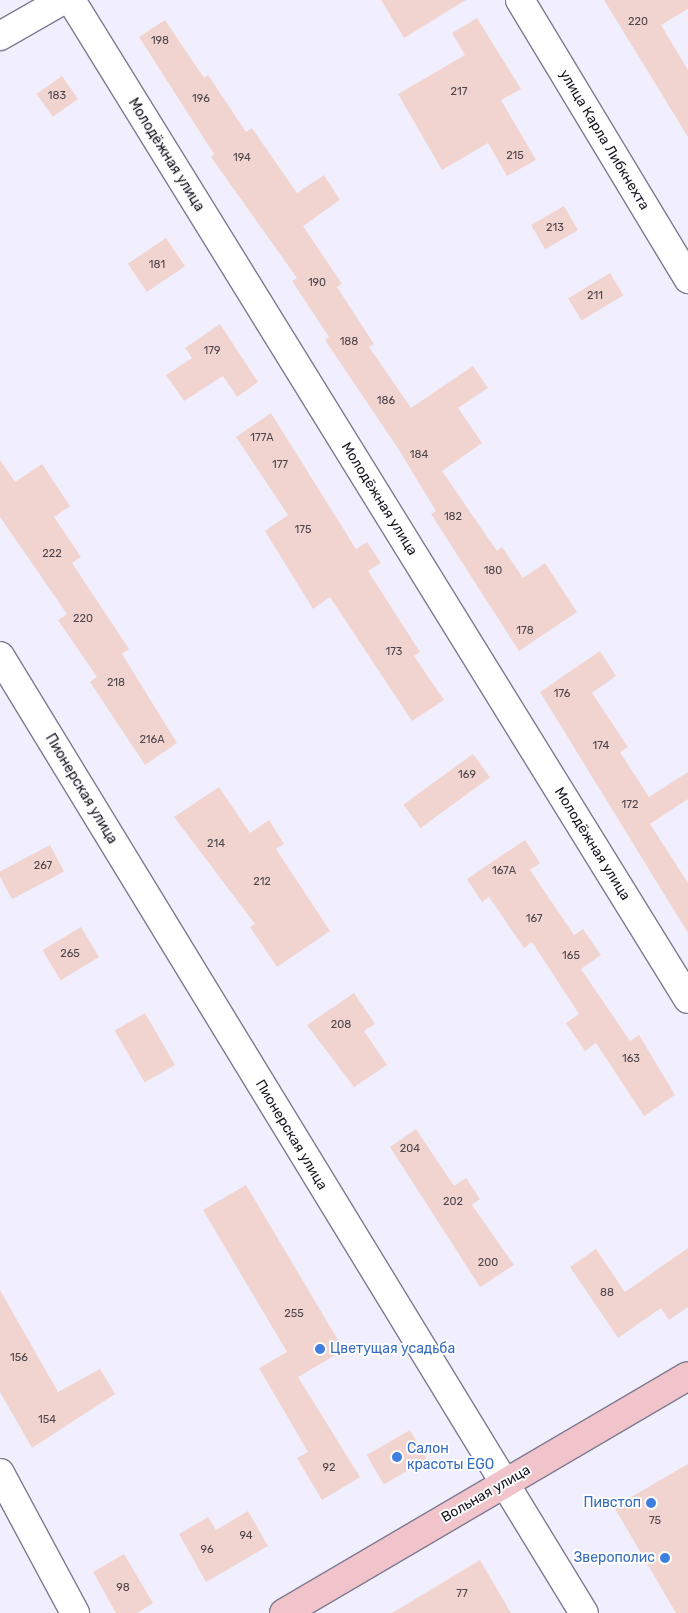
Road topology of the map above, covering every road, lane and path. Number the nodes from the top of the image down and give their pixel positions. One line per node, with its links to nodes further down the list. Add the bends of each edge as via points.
1 (63, 0): 4 (street)
2 (70, 0): 7 (street, Молодёжная улица)
3 (520, 0): 5 (street, улица Карла Либкнехта)
4 (0, 36)
5 (688, 280)
6 (0, 656): 10 (street, Пионерская улица)
7 (688, 998)
8 (688, 1376): 10 (main road, Вольная улица)
9 (0, 1473): 11 (street)
10 (504, 1484): 12 (main road, Вольная улица); 13 (street, Пионерская улица)
11 (75, 1613)
12 (284, 1613)
13 (584, 1613)

